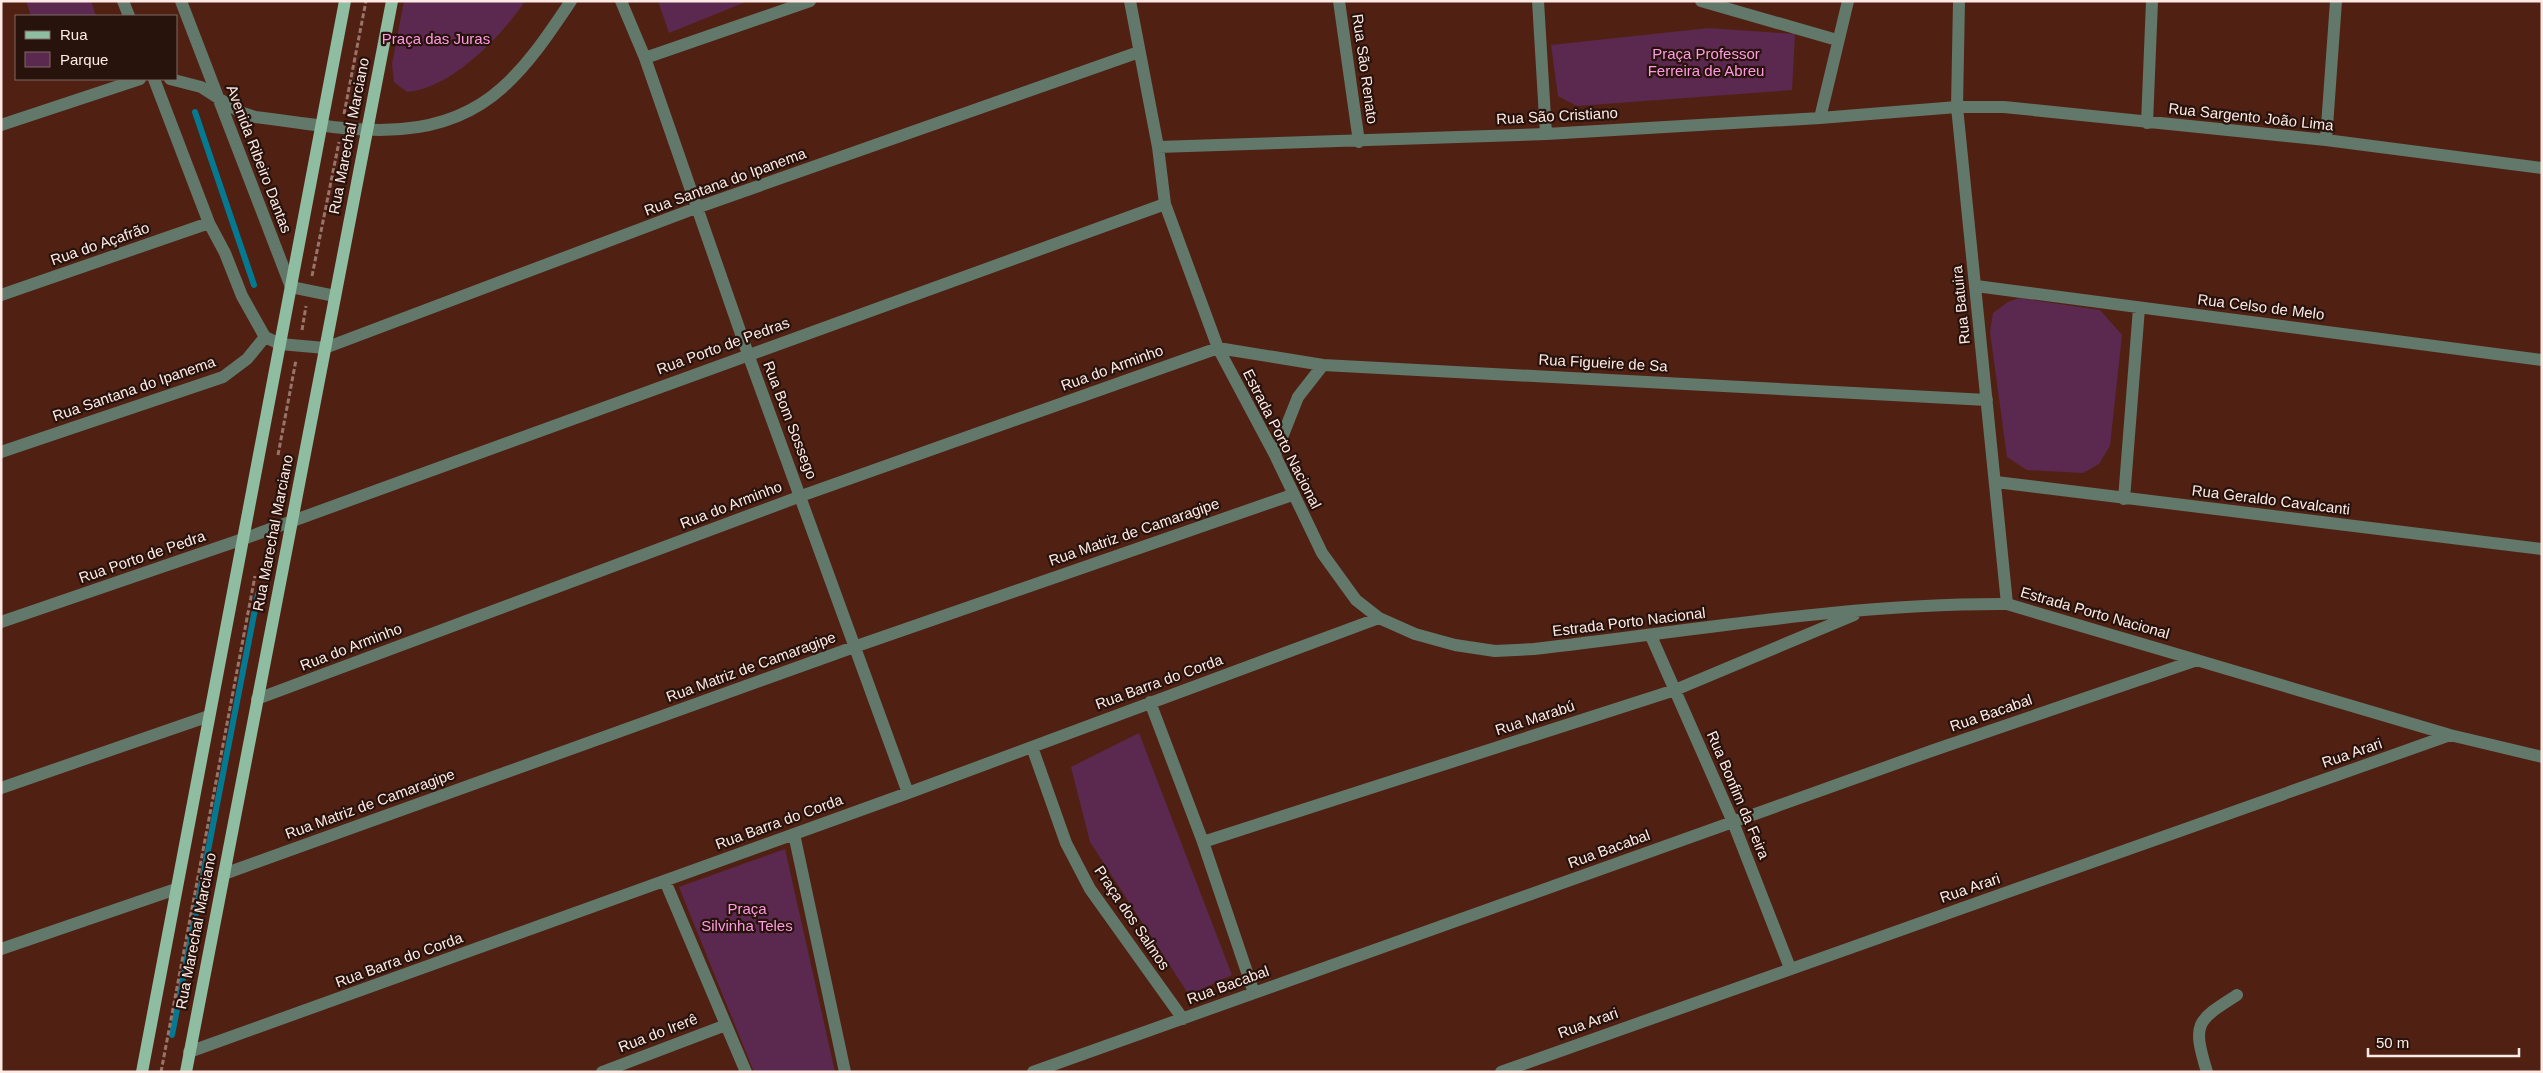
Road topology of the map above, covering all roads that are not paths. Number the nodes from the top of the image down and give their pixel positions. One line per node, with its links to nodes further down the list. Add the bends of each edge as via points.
1 (123, 1): 16 (street)
2 (181, 1): 23 (street, Avenida Ribeiro Dantas)
3 (345, 1): 28 (main road, Rua Marechal Marciano)
4 (392, 1): 29 (main road, Rua Marechal Marciano)
5 (571, 1): 29 (street, via 528,62 481,104 460,116 420,128)
6 (621, 1): 19 (street, Rua Bom Sossego)
7 (810, 1): 19 (street)
8 (1130, 1): 18 (street, Estrada Porto Nacional)
9 (1339, 1): 32 (street, Rua São Renato)
10 (1538, 1): 30 (street)
11 (1701, 1): 17 (street)
12 (1848, 1): 17 (street)
13 (1959, 1): 24 (street, Rua Batuira)
14 (2152, 1): 26 (street)
15 (2336, 1): 31 (street)
16 (129, 15)
17 (1838, 40): 25 (street)
18 (1139, 52): 33 (street, Estrada Porto Nacional); 36 (street, Rua Santana do Ipanema)
19 (645, 58): 36 (street, Rua Bom Sossego)
20 (137, 80): 27 (street)
21 (154, 80): 37 (street)
22 (174, 80): 23 (street, via 201,87)
23 (218, 98): 28 (street, via 255,117); 39 (street, Avenida Ribeiro Dantas)
24 (1957, 107): 25 (street, Rua São Cristiano); 26 (street, Rua Sargento João Lima, via 2004,107); 38 (street, Rua Batuira)
25 (1820, 118): 30 (street, Rua São Cristiano)
26 (2146, 123): 31 (street, Rua Sargento João Lima)
27 (1, 125)
28 (321, 125): 29 (street); 39 (main road, Rua Marechal Marciano)
29 (367, 130): 41 (main road, Rua Marechal Marciano)
30 (1546, 134): 32 (street, Rua São Cristiano)
31 (2326, 140): 34 (street, Rua Sargento João Lima)
32 (1359, 142): 33 (street, Rua São Cristiano)
33 (1158, 147): 35 (street, Estrada Porto Nacional)
34 (2542, 168)
35 (1165, 204): 46 (street, Estrada Porto Nacional); 47 (street, Rua Porto de Pedras)
36 (696, 208): 45 (street, Rua Santana do Ipanema); 47 (street, Rua Bom Sossego)
37 (210, 223): 40 (street, Rua do Açafrão); 43 (street, via 242,296)
38 (1976, 286): 42 (street, Rua Celso de Melo); 50 (street, Rua Batuira)
39 (291, 287): 41 (street); 44 (main road, Rua Marechal Marciano)
40 (1, 294)
41 (335, 296): 45 (main road, Rua Marechal Marciano)
42 (2138, 308): 48 (street, Rua Celso de Melo); 56 (street)
43 (266, 337): 44 (street); 51 (street, Rua Santana do Ipanema, via 247,359 223,377)
44 (280, 344): 45 (street); 58 (main road, Rua Marechal Marciano)
45 (325, 348): 57 (main road, Rua Marechal Marciano)
46 (1218, 348): 49 (street, Rua Figueire de Sa); 52 (street, Estrada Porto Nacional); 55 (street, Rua do Arminho)
47 (748, 354): 55 (street, Rua Bom Sossego); 57 (street, Rua Porto de Pedras)
48 (2542, 360)
49 (1323, 365): 50 (street, Rua Figueire de Sa); 52 (street, via 1298,397)
50 (1988, 400): 53 (street, Rua Batuira)
51 (1, 452)
52 (1275, 455): 54 (street, Estrada Porto Nacional)
53 (1996, 482): 56 (street, Rua Geraldo Cavalcanti); 60 (street, Rua Batuira)
54 (1292, 495): 62 (street, Estrada Porto Nacional, via 1322,554 1356,600); 65 (street, Rua Matriz de Camaragipe)
55 (802, 496): 65 (street, Rua Bom Sossego); 68 (street, Rua do Arminho)
56 (2124, 499): 59 (street, Rua Geraldo Cavalcanti)
57 (292, 520): 58 (street, Rua Porto de Pedra); 68 (main road, Rua Marechal Marciano)
58 (243, 539): 63 (street, Rua Porto de Pedra); 70 (main road, Rua Marechal Marciano)
59 (2542, 549)
60 (2007, 604): 61 (street, Estrada Porto Nacional); 66 (street, Estrada Porto Nacional)
61 (1870, 608): 64 (street, Estrada Porto Nacional); 67 (street, Rua Marabú)
62 (1379, 618): 64 (street, Estrada Porto Nacional, via 1415,634 1495,651); 69 (street, Rua Barra do Corda)
63 (1, 622)
64 (1651, 636): 67 (street, Rua Bonfim da Feira)
65 (854, 647): 75 (street, Rua Bom Sossego); 79 (street, Rua Matriz de Camaragipe)
66 (2197, 660): 71 (street, Estrada Porto Nacional); 76 (street, Rua Bacabal)
67 (1674, 690): 76 (street, Rua Bonfim da Feira); 78 (street, Rua Marabú)
68 (258, 699): 79 (main road, Rua Marechal Marciano)
69 (1150, 702): 72 (street, Rua Barra do Corda); 78 (street)
70 (209, 716): 74 (street); 81 (main road, Rua Marechal Marciano)
71 (2450, 735): 73 (street, Estrada Porto Nacional); 83 (street, Rua Arari)
72 (1032, 747): 75 (street, Rua Barra do Corda); 86 (street, Praça dos Salmos, via 1066,843 1090,888)
73 (2542, 757)
74 (1, 788)
75 (908, 793): 77 (street, Rua Barra do Corda)
76 (1733, 822): 83 (street, Rua Bonfim da Feira); 84 (street, Rua Bacabal)
77 (794, 834): 80 (street, Rua Barra do Corda); 93 (street)
78 (1203, 842): 84 (street)
79 (224, 874): 88 (main road, Rua Marechal Marciano)
80 (665, 881): 87 (street); 88 (street, Rua Barra do Corda)
81 (176, 889): 82 (street); 89 (main road, Rua Marechal Marciano)
82 (1, 949)
83 (1790, 968): 95 (street, Rua Arari)
84 (1254, 993): 86 (street, Rua Bacabal)
85 (2237, 995): 96 (street, via 2206,1015 2198,1030)
86 (1182, 1019): 94 (street, Rua Bacabal)
87 (726, 1025): 91 (street, Rua do Irerê); 92 (street)
88 (190, 1052): 90 (main road, Rua Marechal Marciano)
89 (139, 1071)
90 (186, 1072)
91 (602, 1072)
92 (746, 1072)
93 (845, 1072)
94 (1034, 1072)
95 (1501, 1072)
96 (2207, 1072)

